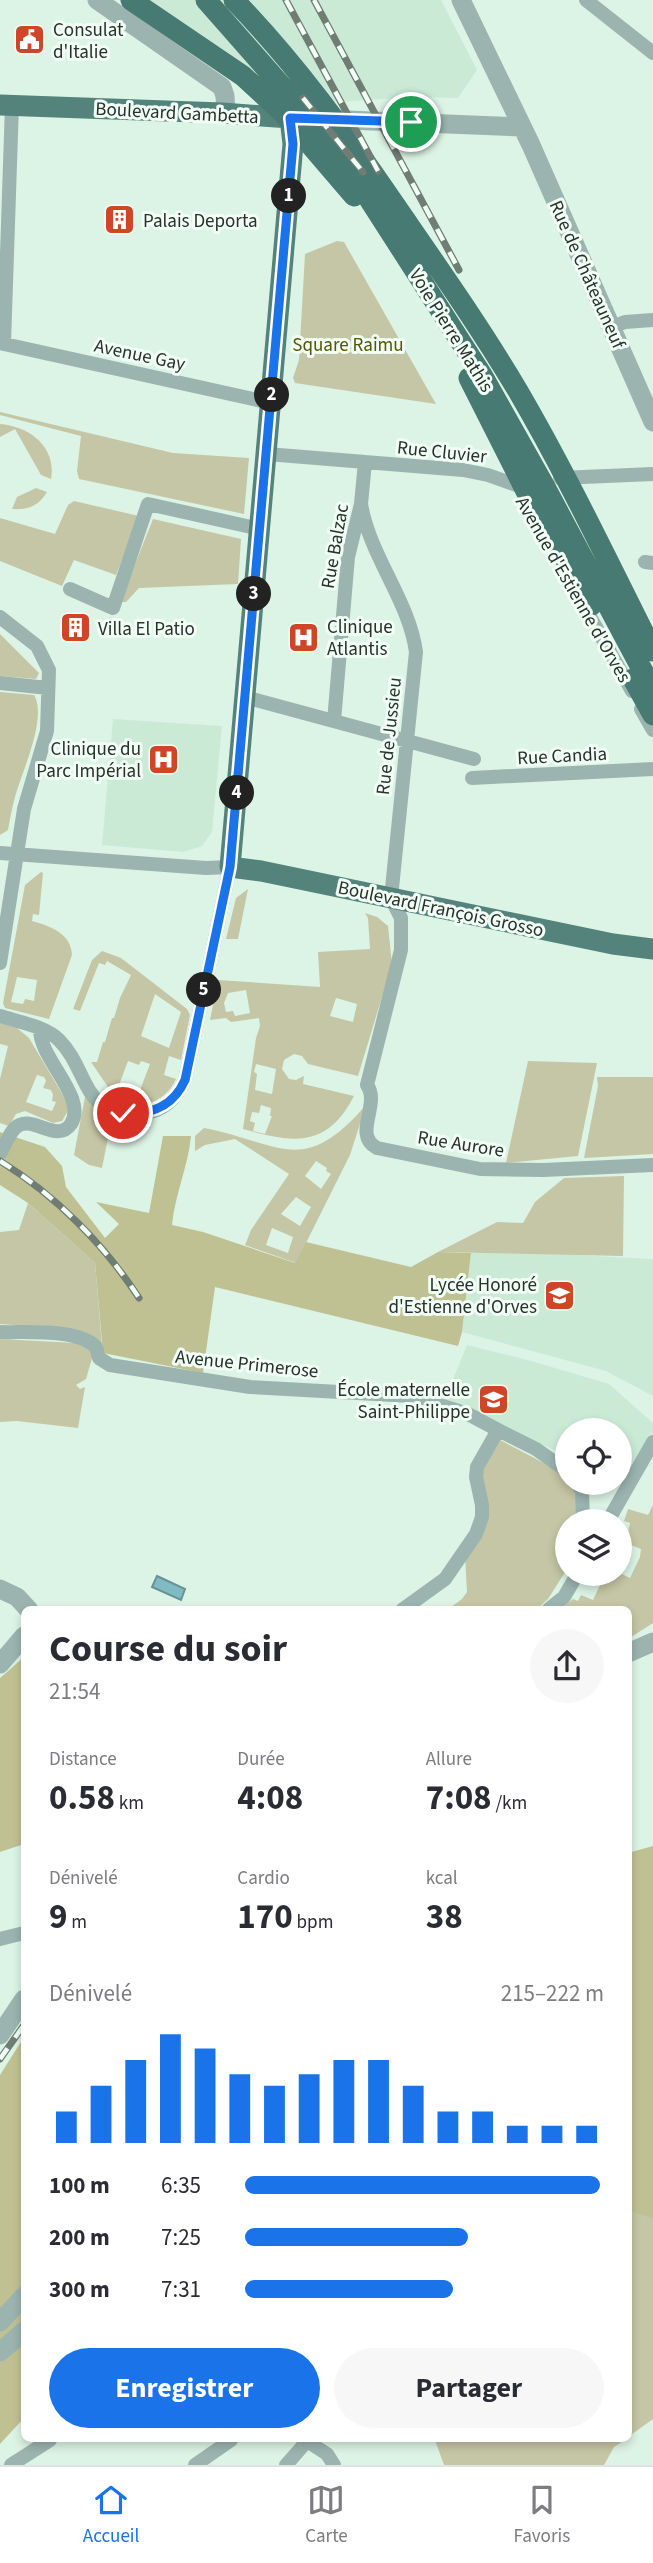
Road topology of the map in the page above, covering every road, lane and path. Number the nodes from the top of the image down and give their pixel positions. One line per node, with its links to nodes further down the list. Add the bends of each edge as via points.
1 (131, 0): 12 (highway, via 243,76 282,111)
2 (206, 0): 12 (highway, Voie Pierre Mathis, via 337,149)
3 (234, 0): 22 (highway, Voie Pierre Mathis, via 275,43 365,162 463,304)
4 (461, 0): 11 (street, Rue de Châteauneuf)
5 (586, 0): 7 (street)
6 (103, 1): 9 (street, via 222,87)
7 (653, 53)
8 (6, 105): 9 (main road, Boulevard Gambetta); 16 (street)
9 (226, 113): 10 (main road, Boulevard Gambetta)
10 (282, 117): 11 (street, Boulevard Gambetta); 17 (main road, via 291,173)
11 (522, 127): 15 (street, Rue de Châteauneuf)
12 (409, 261): 13 (highway, Voie Pierre Mathis)
13 (445, 317): 32 (highway, Voie Pierre Mathis, via 545,486); 34 (highway, via 471,383 527,493)
14 (653, 320): 15 (street)
15 (612, 327): 18 (street, Rue de Châteauneuf)
16 (2, 343): 17 (street, Avenue Gay)
17 (271, 403): 19 (main road)
18 (653, 422)
19 (267, 454): 20 (street, Rue Cluvier); 25 (main road)
20 (365, 462): 23 (street, Rue Cluvier, via 463,470); 24 (street, Rue Balzac)
21 (653, 474): 23 (street, Rue Cluvier, via 590,475)
22 (566, 480): 28 (highway); 29 (highway, Voie Pierre Mathis)
23 (516, 485): 36 (street, Avenue d'Estienne d'Orves, via 523,506)
24 (361, 505): 35 (street, Rue Balzac, via 348,557); 37 (street, Rue de Jussieu, via 371,540 414,638)
25 (260, 529): 26 (street, via 148,504 113,608); 33 (main road)
26 (70, 589)
27 (0, 617): 31 (street, via 37,646 49,670)
28 (653, 618)
29 (653, 651)
30 (0, 683): 31 (street)
31 (48, 688): 42 (street, via 47,731 24,809)
32 (653, 690)
33 (245, 697): 35 (street); 43 (main road)
34 (653, 715)
35 (334, 721): 37 (street)
36 (653, 730)
37 (406, 741): 38 (street); 44 (street, Rue de Jussieu)
38 (474, 760)
39 (653, 769): 40 (street, Rue Candia)
40 (472, 778)
41 (0, 853): 42 (street)
42 (18, 855): 43 (street); 46 (street)
43 (230, 867): 44 (main road, Boulevard François Grosso); 48 (street, via 185,1080 167,1105 134,1114 103,1105 93,1098 62,1044)
44 (391, 898): 45 (main road, Boulevard François Grosso); 50 (street, Rue Aurore, via 401,918 401,950 367,1085 372,1091 365,1137 369,1144 480,1169)
45 (653, 949)
46 (0, 962)
47 (0, 1016): 48 (street)
48 (40, 1029): 49 (street, via 43,1048 71,1094 72,1122 58,1132 31,1124 19,1126)
49 (1, 1152)
50 (653, 1165)
51 (0, 1332): 52 (street, Avenue Primerose, via 82,1338 110,1365 250,1387 411,1396)
52 (498, 1430): 54 (street, Avenue Primerose); 60 (street, via 477,1467 482,1517 476,1534 445,1579)
53 (653, 1442): 55 (street)
54 (555, 1462)
55 (615, 1509)
56 (564, 1586): 61 (street)
57 (570, 1586): 62 (street)
58 (0, 1589): 59 (street)
59 (26, 1606)
60 (408, 1606)
61 (551, 1606)
62 (554, 1606)
63 (21, 1640): 66 (street)
64 (653, 1642): 65 (street)
65 (632, 1651)
66 (0, 1664)
67 (21, 1934): 68 (street)
68 (0, 1939)
69 (21, 2004): 70 (street)
70 (0, 2035)
71 (21, 2299): 72 (street)
72 (0, 2322)
73 (21, 2334): 74 (street)
74 (0, 2352)
75 (47, 2442): 79 (street)
76 (228, 2442): 80 (street)
77 (306, 2442): 81 (street)
78 (311, 2442): 82 (street)
79 (11, 2465)
80 (195, 2465)
81 (286, 2465)
82 (334, 2465)

